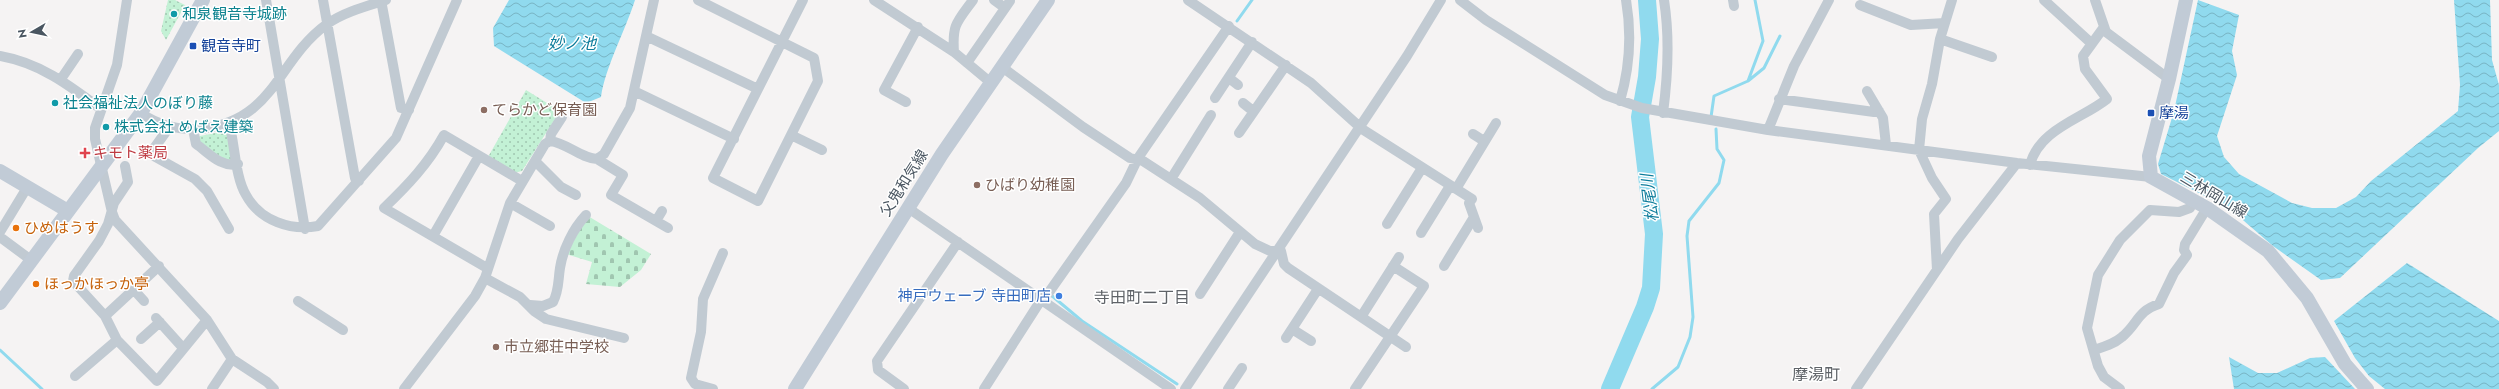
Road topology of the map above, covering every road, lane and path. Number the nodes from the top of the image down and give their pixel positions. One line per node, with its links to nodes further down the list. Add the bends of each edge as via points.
1 (127, 0): 56 (street, via 116,65)
2 (203, 0): 60 (main road)
3 (266, 0): 44 (street)
4 (323, 0): 25 (street)
5 (456, 0): 57 (street)
6 (654, 0): 30 (street)
7 (698, 0): 32 (street)
8 (803, 0): 32 (street)
9 (874, 0): 28 (street)
10 (973, 0): 35 (street, via 955,25)
11 (994, 0): 39 (street, via 1008,4)
12 (1048, 0): 41 (main road, 父鬼和気線)
13 (1188, 0): 27 (street)
14 (1441, 0): 67 (street)
15 (1460, 0): 54 (street, via 1486,20 1604,95)
16 (1626, 0): 54 (street, via 1630,36 1628,74)
17 (1664, 0): 61 (street, via 1668,74)
18 (1829, 0): 52 (street)
19 (1952, 0): 26 (street)
20 (2044, 0): 34 (street)
21 (2186, 0): 45 (main road)
22 (383, 1): 25 (street, via 341,16); 57 (street, via 401,108)
23 (2099, 3): 29 (street)
24 (1860, 5): 26 (street, via 1911,25)
25 (328, 24): 44 (street, via 306,43); 92 (street, via 355,178)
26 (1945, 24): 31 (street)
27 (1228, 26): 33 (street); 81 (street)
28 (918, 27): 35 (street); 53 (street, via 884,90)
29 (2104, 28): 34 (street); 45 (street)
30 (646, 36): 48 (street); 49 (street)
31 (1940, 39): 38 (street); 78 (street, via 1932,84 1922,119)
32 (782, 42): 48 (street); 72 (street, via 814,58 818,81)
33 (1252, 42): 40 (street); 42 (street)
34 (2091, 43): 85 (street, via 2083,56 2085,69 2107,98 2093,110 2046,138)
35 (954, 52): 39 (street)
36 (78, 54): 43 (street)
37 (0, 56): 43 (street, via 19,59)
38 (1992, 57)
39 (967, 63): 46 (street)
40 (1286, 65): 58 (street); 67 (street, via 1311,83)
41 (1002, 67): 46 (main road, 父鬼和気線); 81 (street, via 1083,127 1130,158)
42 (1229, 78): 47 (street); 51 (street)
43 (60, 79): 56 (street)
44 (280, 79): 64 (street, via 263,102); 109 (street)
45 (2169, 79): 90 (main road, via 2149,156)
46 (990, 82): 99 (main road, 父鬼和気線)
47 (1238, 85)
48 (758, 89): 73 (street)
49 (634, 91): 73 (street); 80 (street, via 630,108 617,132 604,154)
50 (1867, 91): 59 (street)
51 (1215, 98)
52 (1779, 99): 59 (street); 69 (street)
53 (906, 102)
54 (1622, 102): 61 (street)
55 (1243, 103): 58 (street)
56 (101, 109): 87 (street, via 95,128)
57 (409, 110): 92 (street, via 396,138)
58 (1253, 111): 70 (street)
59 (1879, 111): 76 (street, via 1883,118)
60 (141, 113): 66 (street, via 150,120); 87 (main road)
61 (1662, 113): 69 (street)
62 (1211, 115): 91 (street)
63 (562, 117): 74 (street, via 551,134)
64 (230, 123): 68 (street); 84 (street)
65 (1496, 123): 75 (street)
66 (170, 126): 68 (street); 112 (street, via 150,154 195,179 207,191)
67 (1360, 126): 88 (street); 119 (street)
68 (193, 130): 84 (street, via 196,144 219,162 231,166)
69 (1768, 130): 76 (street)
70 (1239, 132)
71 (1473, 134): 75 (street)
72 (791, 135): 73 (street, via 758,201 713,178); 77 (street)
73 (734, 139)
74 (550, 141): 80 (street); 82 (street, via 545,144)
75 (1484, 141): 95 (street)
76 (1886, 145): 78 (street)
77 (822, 150)
78 (1919, 150): 83 (street); 125 (street, via 1932,178 1946,199 1934,214)
79 (479, 156): 93 (street); 116 (street); 116 (street, via 444,135 416,178 384,208)
80 (597, 159): 106 (street, via 623,175 609,199)
81 (1141, 159): 91 (street); 130 (street, via 1047,296)
82 (534, 161): 93 (street); 96 (street, via 561,187)
83 (2017, 163): 85 (street); 125 (street)
84 (238, 164): 109 (street, via 245,195 254,206 274,222)
85 (2030, 165): 90 (street)
86 (125, 166): 103 (street, via 128,182 114,203)
87 (102, 167): 101 (main road); 103 (street)
88 (1422, 168): 95 (street); 107 (street)
89 (0, 171): 94 (main road)
90 (2151, 177): 97 (main road, 三林岡山線)
91 (1171, 179): 114 (street, via 1221,214)
92 (360, 181): 109 (street, via 318,226)
93 (522, 181): 98 (street)
94 (28, 186): 101 (main road); 113 (street)
95 (1453, 188): 105 (street, via 1472,199 1469,203); 115 (street)
96 (576, 195)
97 (2194, 200): 100 (main road, 三林岡山線); 148 (street, via 2190,208 2179,212 2150,210 2120,240 2098,275 2087,328)
98 (510, 203): 108 (street); 124 (street)
99 (908, 208): 118 (street); 157 (main road, 父鬼和気線)
100 (2207, 208): 148 (street, via 2185,244 2184,250 2187,255 2174,273 2159,304 2146,308 2114,343); 166 (main road, 三林岡山線, via 2268,251 2286,271 2320,319 2345,364)
101 (68, 211): 121 (main road)
102 (662, 211): 106 (street)
103 (112, 212): 122 (street, via 115,220); 135 (street, via 102,235 73,281)
104 (586, 215): 134 (street, via 572,234 563,255 553,302 543,306)
105 (1474, 217): 111 (street); 123 (street)
106 (656, 221): 110 (street)
107 (1387, 224)
108 (550, 226)
109 (305, 228)
110 (668, 228)
111 (1478, 228)
112 (229, 229)
113 (0, 232)
114 (1240, 232): 119 (street, via 1255,244); 129 (street)
115 (1421, 233)
116 (433, 236): 124 (street)
117 (0, 237): 121 (street)
118 (958, 242): 130 (street); 158 (street, via 877,361 878,370)
119 (1275, 251): 127 (street, via 1281,251 1288,268); 161 (street)
120 (723, 253): 156 (street, via 702,299 701,332 691,378 695,384)
121 (31, 260): 133 (main road)
122 (159, 266): 128 (street); 137 (street)
123 (1444, 266)
124 (488, 268): 126 (street)
125 (1937, 270): 164 (street)
126 (485, 278): 134 (street); 155 (street, via 475,296)
127 (1318, 289): 136 (street); 138 (street)
128 (134, 290): 131 (street); 135 (street)
129 (1200, 294)
130 (1041, 300): 159 (street); 160 (street)
131 (144, 301)
132 (298, 301): 139 (street)
133 (0, 303)
134 (530, 305): 141 (street, via 546,319)
135 (105, 316): 144 (street)
136 (1361, 317): 140 (street); 140 (street, via 1396,262 1424,286)
137 (207, 320): 147 (street); 149 (street)
138 (1292, 329): 142 (street); 145 (street)
139 (343, 330)
140 (1390, 337): 146 (street); 163 (street, via 1372,356)
141 (624, 338)
142 (1286, 338)
143 (141, 339): 147 (street, via 158,320)
144 (117, 340): 151 (street); 152 (street)
145 (1311, 342)
146 (1406, 347)
147 (183, 348): 152 (street)
148 (2094, 350): 165 (street, via 2104,376)
149 (232, 359): 153 (street); 154 (street)
150 (1242, 368): 162 (street)
151 (75, 376)
152 (155, 385)
153 (212, 389)
154 (274, 389)
155 (404, 389)
156 (713, 389)
157 (795, 389)
158 (904, 389)
159 (984, 389)
160 (1171, 389)
161 (1185, 389)
162 (1228, 389)
163 (1355, 389)
164 (1856, 389)
165 (2120, 389)
166 (2367, 389)

